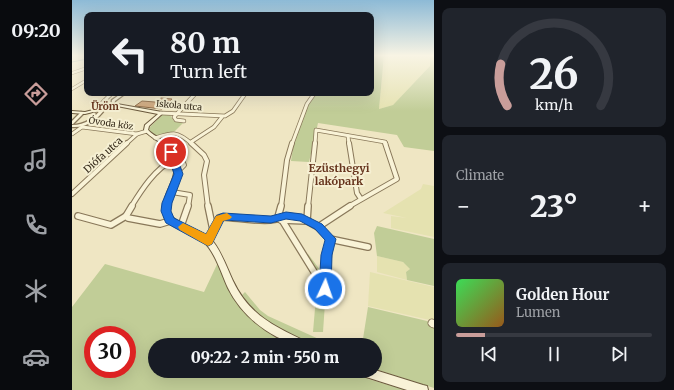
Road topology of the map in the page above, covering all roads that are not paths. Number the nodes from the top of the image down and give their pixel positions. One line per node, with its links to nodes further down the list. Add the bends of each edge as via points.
1 (84, 82): 2 (street)
2 (72, 89)
3 (110, 96): 8 (street)
4 (121, 96): 9 (street)
5 (193, 96): 16 (street)
6 (244, 96): 17 (street, via 230,114)
7 (313, 96): 34 (street, via 296,131 288,160)
8 (102, 102): 9 (street); 11 (street)
9 (112, 104): 10 (main road, Iskola utca); 15 (main road, Iskola utca)
10 (104, 108): 11 (main road, Iskola utca); 14 (street)
11 (94, 111): 13 (main road, Iskola utca); 14 (main road)
12 (72, 112): 13 (main road, Iskola utca)
13 (82, 113): 19 (street)
14 (100, 113): 21 (street)
15 (161, 113): 16 (street, Iskola utca); 22 (main road, via 147,126)
16 (177, 113): 17 (street, Iskola utca); 18 (street, via 174,117 176,120)
17 (222, 117): 27 (street, via 214,127)
18 (184, 121)
19 (72, 123)
20 (72, 126): 21 (street)
21 (82, 127): 23 (street); 24 (street, Óvoda köz)
22 (147, 131): 24 (street, Diófa utca); 26 (main road)
23 (72, 134)
24 (138, 134): 30 (street, Diófa utca)
25 (348, 136): 31 (street, via 357,193); 31 (street, via 382,141 387,147 397,179); 36 (street, via 316,130)
26 (155, 138): 27 (street, via 177,133); 28 (main road, via 170,149)
27 (191, 142): 39 (street, via 204,155 207,162 205,180 209,218)
28 (174, 158): 29 (main road, via 178,170); 33 (street, via 150,181)
29 (172, 192): 35 (main road, via 166,211); 37 (street, via 190,195)
30 (72, 194)
31 (361, 199): 38 (street)
32 (78, 216): 33 (street, via 111,225)
33 (126, 216): 35 (street, via 160,224)
34 (280, 219): 36 (street); 39 (street, via 223,217 219,218); 43 (street)
35 (170, 221): 37 (main road)
36 (307, 221): 38 (street)
37 (181, 226): 41 (main road)
38 (318, 227): 40 (street)
39 (213, 230): 41 (street)
40 (330, 239): 42 (street); 43 (street, via 326,255)
41 (208, 241): 45 (main road, via 244,308 259,322)
42 (368, 247)
43 (325, 289): 44 (street)
44 (324, 298)
45 (290, 338)
46 (382, 377): 47 (main road)
47 (423, 390)

